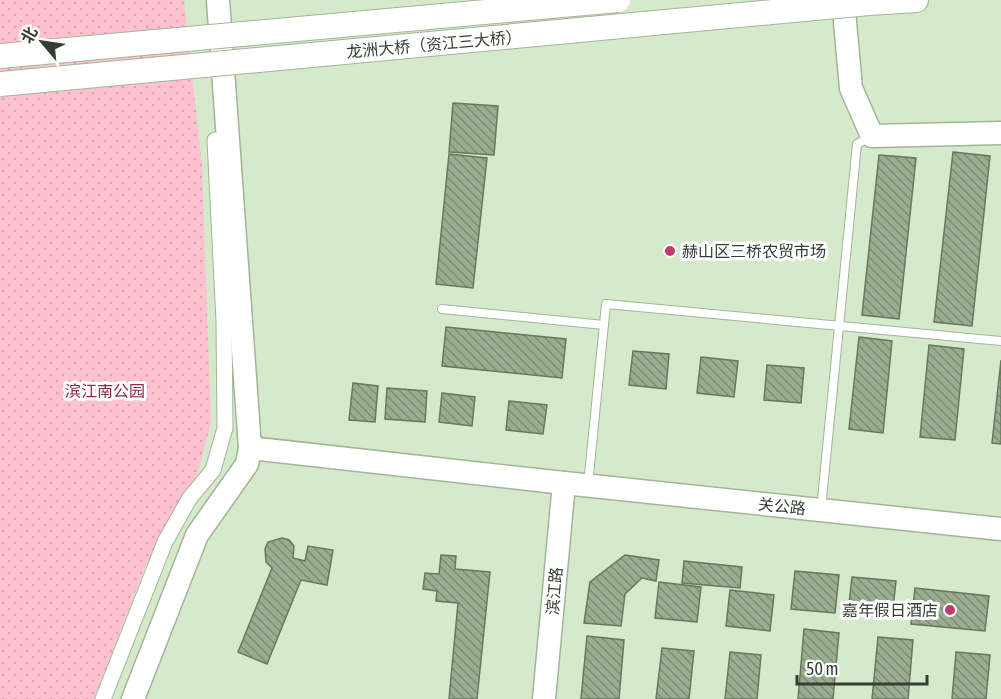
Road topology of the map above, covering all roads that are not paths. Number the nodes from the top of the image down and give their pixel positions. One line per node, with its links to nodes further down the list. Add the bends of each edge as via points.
1 (218, 0): 14 (street)
2 (618, 0): 5 (main road, 龙洲大桥（资江三大桥）, bridge)
3 (843, 0): 8 (street, via 851,87)
4 (916, 0): 6 (main road, 龙洲大桥（资江三大桥）, bridge)
5 (0, 56)
6 (0, 84)
7 (1001, 133): 8 (street)
8 (872, 136): 12 (lane, via 857,144)
9 (215, 140): 19 (street, via 225,428 213,470 189,499 165,542)
10 (442, 309): 11 (lane)
11 (604, 325): 12 (lane, via 606,304); 16 (lane)
12 (840, 326): 13 (lane); 17 (lane)
13 (1001, 341)
14 (250, 448): 15 (street, 关公路); 20 (street, via 247,464 197,535)
15 (564, 483): 16 (street, 关公路); 21 (street, 滨江路)
16 (588, 486): 17 (street, 关公路)
17 (821, 510): 18 (street, 关公路)
18 (1001, 529)
19 (103, 699)
20 (133, 699)
21 (544, 699)

